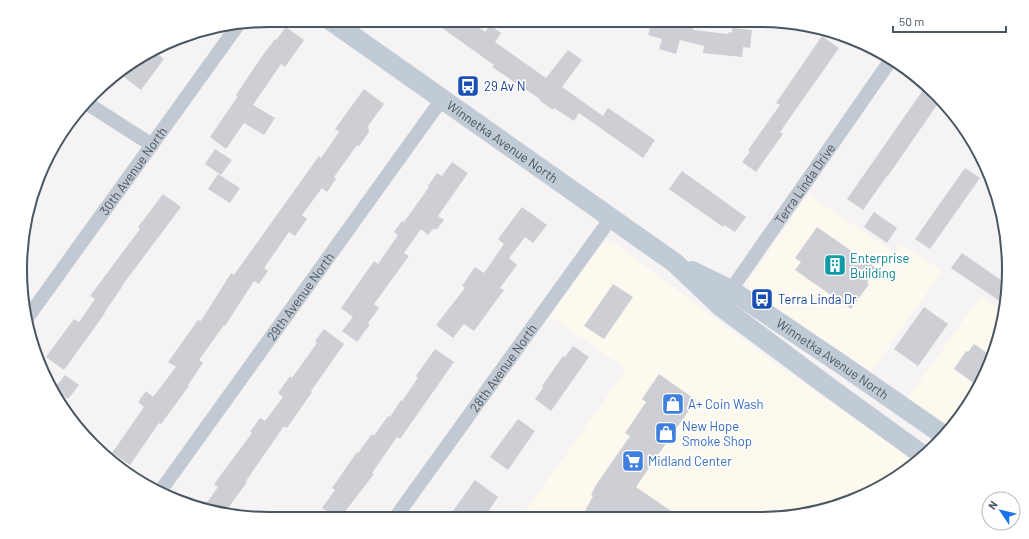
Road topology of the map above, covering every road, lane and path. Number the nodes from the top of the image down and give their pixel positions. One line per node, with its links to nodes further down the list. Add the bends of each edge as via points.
1 (340, 27): 4 (main road, Winnetka Avenue North)
2 (235, 30): 6 (street, 30th Avenue North)
3 (888, 64): 8 (street, Terra Linda Drive)
4 (442, 99): 7 (main road, Winnetka Avenue North); 12 (street, 29th Avenue North)
5 (91, 106): 6 (street)
6 (152, 145): 9 (street, 30th Avenue North)
7 (610, 218): 8 (main road, Winnetka Avenue North); 13 (street, 28th Avenue North)
8 (726, 298): 10 (main road, Winnetka Avenue North, via 841,364); 11 (main road, Winnetka Avenue North, via 826,386)
9 (31, 313)
10 (939, 432)
11 (919, 452)
12 (163, 487)
13 (399, 512)

